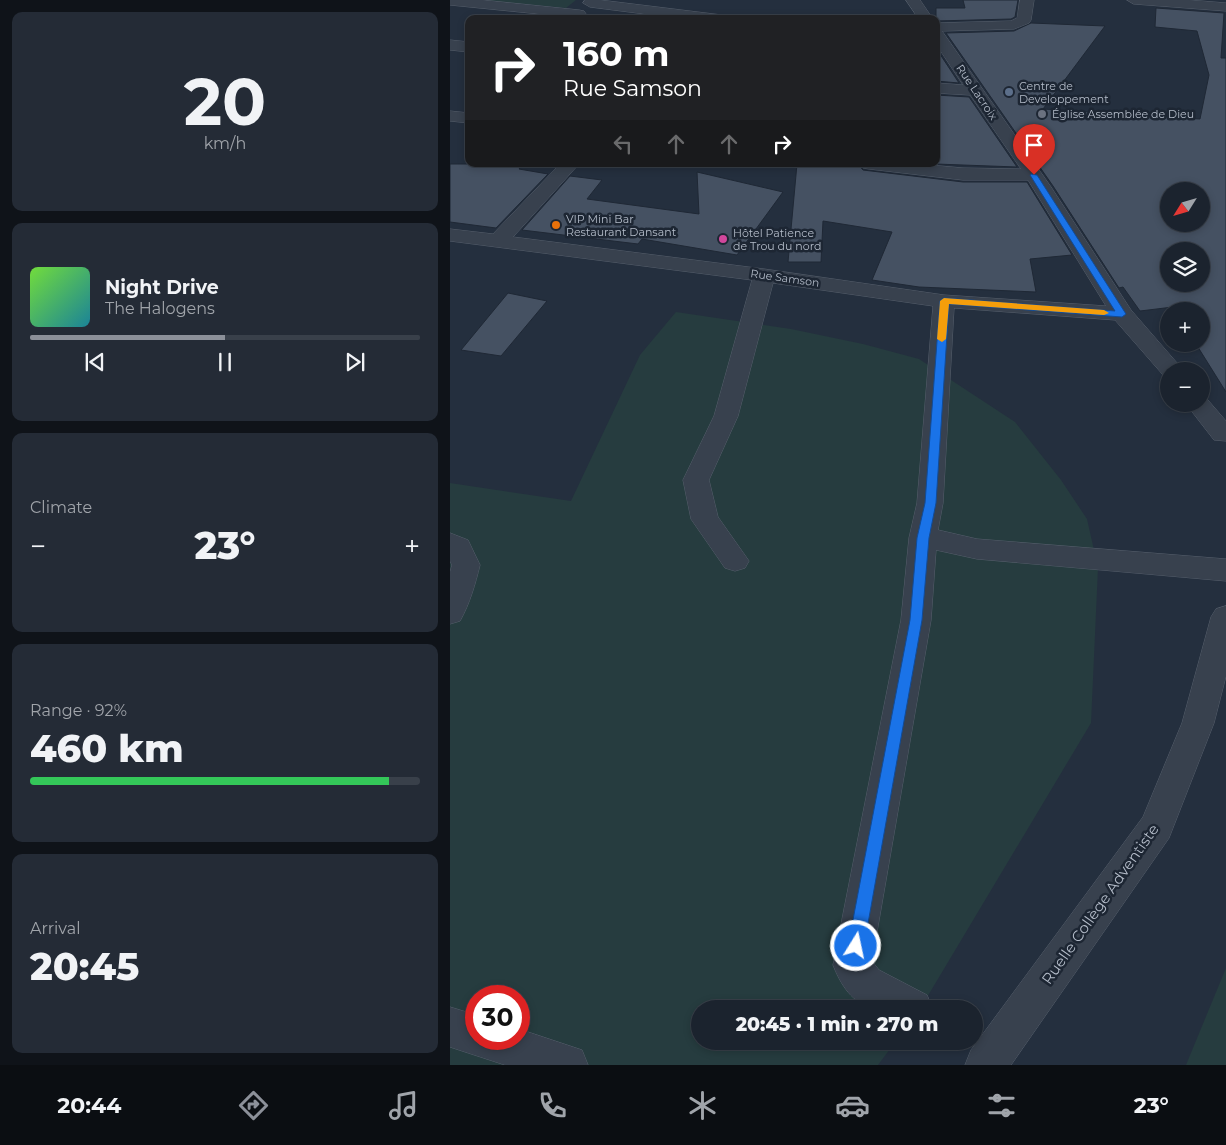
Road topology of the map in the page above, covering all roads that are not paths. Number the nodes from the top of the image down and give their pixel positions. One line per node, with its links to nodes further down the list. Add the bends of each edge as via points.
1 (913, 0): 10 (street)
2 (1027, 0): 11 (street, via 1024,20 1014,25)
3 (1134, 0): 6 (street)
4 (592, 2): 8 (street); 9 (street)
5 (452, 3): 7 (street)
6 (1226, 8)
7 (567, 15)
8 (578, 15)
9 (691, 15)
10 (923, 15)
11 (940, 33)
12 (940, 37): 16 (street, Rue Lacroix)
13 (450, 45): 14 (street)
14 (465, 47)
15 (940, 88): 16 (street)
16 (976, 90): 21 (street, Rue Lacroix)
17 (450, 116): 18 (street)
18 (465, 118)
19 (567, 167): 23 (street)
20 (897, 167): 21 (street, via 963,174)
21 (1034, 175): 26 (street, Rue Lacroix)
22 (450, 235): 23 (street, Rue Samson)
23 (498, 241): 24 (street, Rue Samson)
24 (764, 275): 25 (street, Rue Samson); 32 (street, via 726,416 696,480 705,519)
25 (944, 301): 26 (street, Rue Samson); 30 (street, via 930,503)
26 (1122, 314): 27 (street, Rue Lacroix)
27 (1165, 362)
28 (1204, 412): 29 (street)
29 (1225, 442)
30 (923, 538): 33 (street, via 977,549); 36 (street, via 916,620 852,965 865,984)
31 (450, 543): 34 (street, via 458,547 466,565)
32 (735, 562)
33 (1226, 570)
34 (450, 613)
35 (1226, 617): 40 (street, Ruelle Collège Adventiste, via 1198,723 1156,827)
36 (896, 1000)
37 (450, 1027): 38 (street)
38 (465, 1032)
39 (521, 1050): 41 (street)
40 (986, 1052)
41 (567, 1065)

